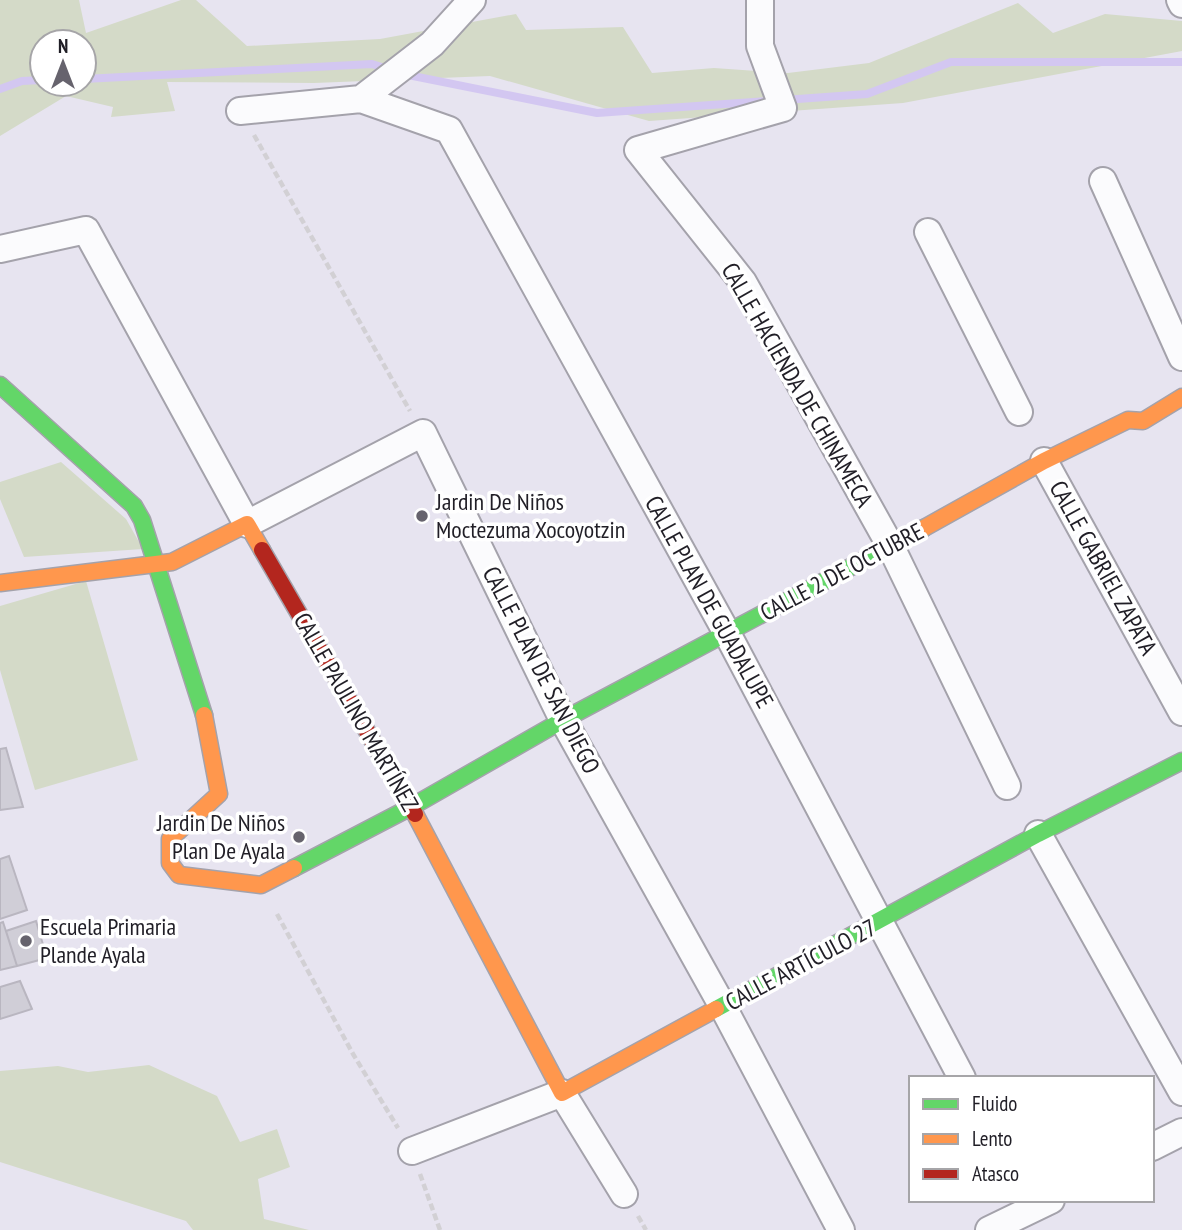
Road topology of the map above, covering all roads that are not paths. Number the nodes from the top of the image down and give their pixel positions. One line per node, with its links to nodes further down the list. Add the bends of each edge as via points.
1 (472, 0): 3 (street, via 432,44)
2 (760, 0): 16 (street, CALLE HACIENDA DE CHINAMECA, via 760,46 783,108 638,150 743,282)
3 (370, 93): 4 (street); 19 (street, CALLE PLAN DE GUADALUPE, via 449,130)
4 (240, 111)
5 (1103, 181): 8 (street)
6 (928, 232): 12 (street)
7 (0, 249): 15 (street, CALLE PAULINO MARTÍNEZ, via 86,230)
8 (1182, 357)
9 (0, 385): 17 (street, via 134,506)
10 (1182, 385): 13 (street, CALLE 2 DE OCTUBRE, via 1133,410)
11 (1182, 397): 13 (street, CALLE 2 DE OCTUBRE, via 1143,421)
12 (1019, 412)
13 (1128, 420): 14 (street, CALLE 2 DE OCTUBRE)
14 (1044, 461): 16 (street, CALLE 2 DE OCTUBRE); 20 (street, CALLE GABRIEL ZAPATA)
15 (247, 524): 17 (street, via 172,562); 21 (street, CALLE PLAN DE SAN DIEGO, via 423,433); 25 (street, CALLE PAULINO MARTÍNEZ)
16 (891, 547): 19 (street, CALLE 2 DE OCTUBRE); 23 (street, CALLE HACIENDA DE CHINAMECA)
17 (156, 562): 18 (street); 25 (street, CALLE 2 DE OCTUBRE, via 202,702 219,794 170,839 170,863 179,875 261,885)
18 (0, 583)
19 (727, 635): 21 (street, CALLE 2 DE OCTUBRE); 28 (street, CALLE PLAN DE GUADALUPE)
20 (1182, 712)
21 (563, 720): 25 (street, CALLE 2 DE OCTUBRE); 29 (street, CALLE PLAN DE SAN DIEGO)
22 (1182, 761): 24 (street, CALLE ARTÍCULO 27)
23 (1007, 786)
24 (1107, 799): 26 (street, CALLE ARTÍCULO 27); 27 (street, via 1077,798 1028,822 981,849)
25 (411, 807): 32 (street, CALLE PAULINO MARTÍNEZ)
26 (1038, 834): 27 (street, CALLE ARTÍCULO 27); 31 (street)
27 (975, 869): 28 (street, CALLE ARTÍCULO 27)
28 (879, 922): 29 (street, CALLE ARTÍCULO 27); 30 (street, CALLE PLAN DE GUADALUPE)
29 (723, 1007): 32 (street, CALLE ARTÍCULO 27); 38 (street, CALLE PLAN DE SAN DIEGO)
30 (961, 1076)
31 (1182, 1092)
32 (562, 1093): 35 (street, CALLE ARTÍCULO 27); 36 (street, CALLE PAULINO MARTÍNEZ)
33 (1182, 1132): 34 (street)
34 (1154, 1146)
35 (412, 1151)
36 (624, 1194)
37 (1047, 1202): 39 (street)
38 (841, 1230)
39 (989, 1230)

